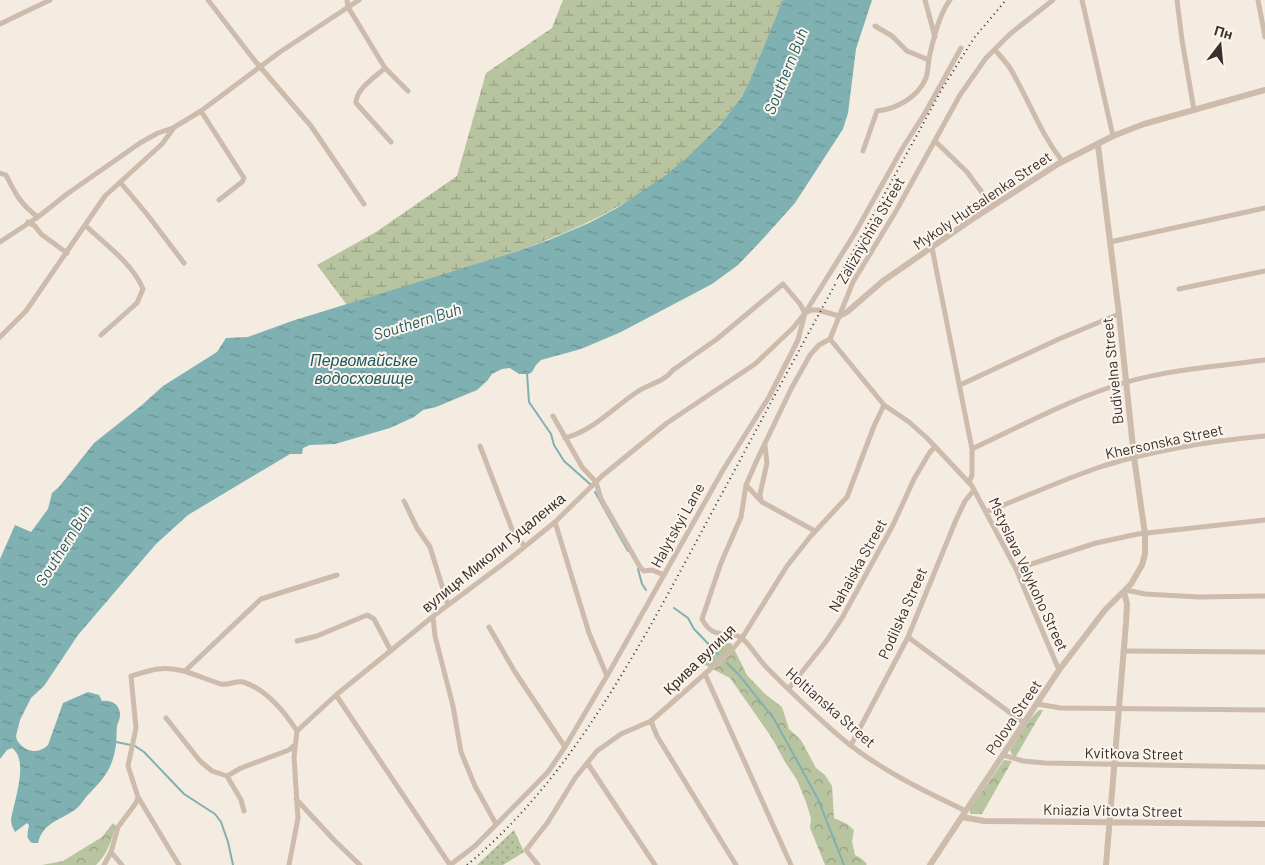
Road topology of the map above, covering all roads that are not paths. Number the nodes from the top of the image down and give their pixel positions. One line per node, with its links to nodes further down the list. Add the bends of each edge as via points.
1 (50, 0): 12 (street)
2 (208, 0): 19 (street)
3 (347, 0): 11 (street)
4 (359, 0): 11 (street)
5 (925, 0): 14 (street)
6 (950, 0): 14 (street, via 944,8)
7 (1053, 0): 17 (street, Zaliznychna Street)
8 (1082, 0): 26 (street)
9 (1177, 0): 23 (street)
10 (1258, 0): 15 (street)
11 (348, 7): 19 (street); 20 (street)
12 (0, 24)
13 (875, 26): 18 (street, via 892,36 907,51)
14 (935, 37): 18 (street)
15 (1265, 37)
16 (961, 48): 48 (street, via 855,233)
17 (995, 50): 27 (street, Zaliznychna Street, via 960,95); 31 (street, via 1009,68 1038,125)
18 (929, 60): 30 (street, via 926,77 917,92 890,110 877,111)
19 (260, 67): 24 (street); 35 (street, via 311,126)
20 (385, 68): 22 (street); 28 (street, via 356,97 356,103)
21 (1265, 90): 23 (street, Mykoly Hutsalenka Street)
22 (408, 91)
23 (1194, 110): 26 (street, Mykoly Hutsalenka Street)
24 (201, 111): 25 (street); 34 (street, via 244,178)
25 (173, 128): 33 (street, via 162,144); 38 (street, via 140,143)
26 (1113, 136): 29 (street, Mykoly Hutsalenka Street)
27 (935, 141): 36 (street, via 966,172); 50 (street, Zaliznychna Street, via 853,282)
28 (391, 142)
29 (1098, 145): 31 (street, Mykoly Hutsalenka Street); 42 (street, Budivelna Street)
30 (863, 151)
31 (1062, 161): 36 (street, Mykoly Hutsalenka Street)
32 (0, 173): 38 (street, via 6,175 25,208)
33 (120, 182): 40 (street, via 105,196); 45 (street)
34 (219, 200)
35 (364, 204)
36 (992, 206): 43 (street, Mykoly Hutsalenka Street)
37 (1265, 208): 42 (street)
38 (38, 217): 39 (street)
39 (28, 222): 41 (street); 44 (street)
40 (86, 226): 44 (street); 51 (street, via 140,280 143,289 137,302)
41 (0, 242)
42 (1110, 242): 49 (street, Budivelna Street)
43 (932, 248): 50 (street, Mykoly Hutsalenka Street); 56 (street)
44 (67, 253): 52 (street, via 26,311)
45 (184, 263)
46 (1265, 271): 47 (street)
47 (1179, 289)
48 (805, 313): 50 (street, via 818,310); 60 (street, via 783,284 668,376 638,391 587,430); 66 (street, вулиця Миколи Гуцаленка, via 755,364 667,423); 80 (street, Halytskyi Lane, via 798,340 769,397 723,470)
49 (1119, 314): 55 (street, Budivelna Street); 56 (street)
50 (839, 316): 53 (street, Zaliznychna Street)
51 (101, 334)
52 (0, 337)
53 (830, 339): 57 (street, Mstyslava Velykoho Street); 61 (street, via 810,355)
54 (1265, 360): 55 (street)
55 (1126, 382): 64 (street, via 1066,404); 65 (street, Budivelna Street)
56 (960, 385): 64 (street)
57 (884, 404): 63 (street, Mstyslava Velykoho Street); 75 (street, Крива вулиця, via 847,497)
58 (553, 416): 60 (street)
59 (1265, 436): 65 (street, Khersonska Street)
60 (565, 438): 66 (street)
61 (765, 444): 68 (street); 71 (street, via 767,462)
62 (480, 446): 77 (street, via 515,537)
63 (935, 447): 67 (street, Mstyslava Velykoho Street); 96 (street, Nahaiska Street, via 914,479 893,525 842,618)
64 (972, 449): 67 (street)
65 (1134, 458): 72 (street, Khersonska Street, via 1102,467); 76 (street, Budivelna Street)
66 (596, 482): 74 (street, вулиця Миколи Гуцаленка); 80 (street, via 601,498 640,567 644,571 652,570)
67 (969, 483): 69 (street, Mstyslava Velykoho Street)
68 (746, 485): 71 (street); 87 (street, via 741,517 702,619 706,628 714,632)
69 (974, 490): 72 (street, Mstyslava Velykoho Street); 86 (street, Podilska Street, via 956,520)
70 (404, 501): 83 (street, via 430,547)
71 (761, 501): 75 (street)
72 (986, 512): 78 (street, Mstyslava Velykoho Street)
73 (1265, 520): 76 (street)
74 (555, 522): 77 (street, вулиця Миколи Гуцаленка); 95 (street)
75 (815, 531): 87 (street, Крива вулиця, via 788,566)
76 (1145, 534): 78 (street, via 1096,543); 81 (street, Budivelna Street, via 1142,565)
77 (524, 546): 83 (street, вулиця Миколи Гуцаленка)
78 (1016, 569): 92 (street, Mstyslava Velykoho Street)
79 (337, 575): 93 (street, via 261,599)
80 (664, 575): 95 (street, Halytskyi Lane)
81 (1125, 591): 82 (street, via 1199,597); 90 (street); 92 (street, Polova Street, via 1105,610)
82 (1265, 596)
83 (448, 605): 84 (street, вулиця Миколи Гуцаленка)
84 (432, 617): 89 (street, вулиця Миколи Гуцаленка); 118 (street, via 461,752)
85 (489, 627): 107 (street)
86 (908, 637): 103 (street); 106 (street, Podilska Street)
87 (742, 638): 94 (street, Крива вулиця); 96 (street, Holtianska Street)
88 (297, 641): 89 (street, via 367,615 374,619)
89 (391, 650): 97 (street, вулиця Миколи Гуцаленка)
90 (1123, 651): 91 (street); 99 (street)
91 (1265, 652)
92 (1060, 670): 98 (street, Polova Street)
93 (186, 672): 104 (street, via 223,685 242,681 264,692); 113 (street, via 157,669 132,676 136,728 128,766)
94 (705, 674): 102 (street, Крива вулиця); 130 (street)
95 (607, 676): 107 (street, Halytskyi Lane)
96 (789, 688): 106 (street, Holtianska Street)
97 (336, 695): 104 (street, вулиця Миколи Гуцаленка); 126 (street)
98 (1037, 704): 99 (street, via 1060,708); 103 (street, Polova Street)
99 (1118, 709): 100 (street); 110 (street)
100 (1265, 710)
101 (166, 718): 112 (street, via 200,761)
102 (651, 721): 109 (street, Крива вулиця, via 621,734 597,751); 129 (street)
103 (1024, 723): 108 (street, Polova Street)
104 (297, 730): 105 (street)
105 (295, 745): 112 (street); 114 (street)
106 (850, 745): 116 (street, Holtianska Street)
107 (565, 747): 118 (street, Halytskyi Lane, via 548,772)
108 (1003, 755): 110 (street, Kvitkova Street, via 1023,762); 116 (street, Polova Street)
109 (588, 764): 127 (street, Крива вулиця, via 526,850); 128 (street)
110 (1114, 765): 111 (street, Kvitkova Street); 117 (street)
111 (1265, 767)
112 (227, 776): 115 (street)
113 (138, 797): 120 (street, via 118,827); 123 (street)
114 (296, 799): 124 (street, via 298,818); 125 (street)
115 (244, 811)
116 (964, 814): 117 (street, Kniazia Vitovta Street, via 984,821); 131 (street, Polova Street)
117 (1110, 823): 119 (street, Kniazia Vitovta Street); 132 (street)
118 (496, 824): 126 (street, Halytskyi Lane)
119 (1265, 824)
120 (111, 852): 121 (street); 122 (street)
121 (104, 865)
122 (122, 865)
123 (179, 865)
124 (289, 865)
125 (360, 865)
126 (450, 865)
127 (538, 865)
128 (655, 865)
129 (736, 865)
130 (791, 865)
131 (930, 865)
132 (1106, 865)

